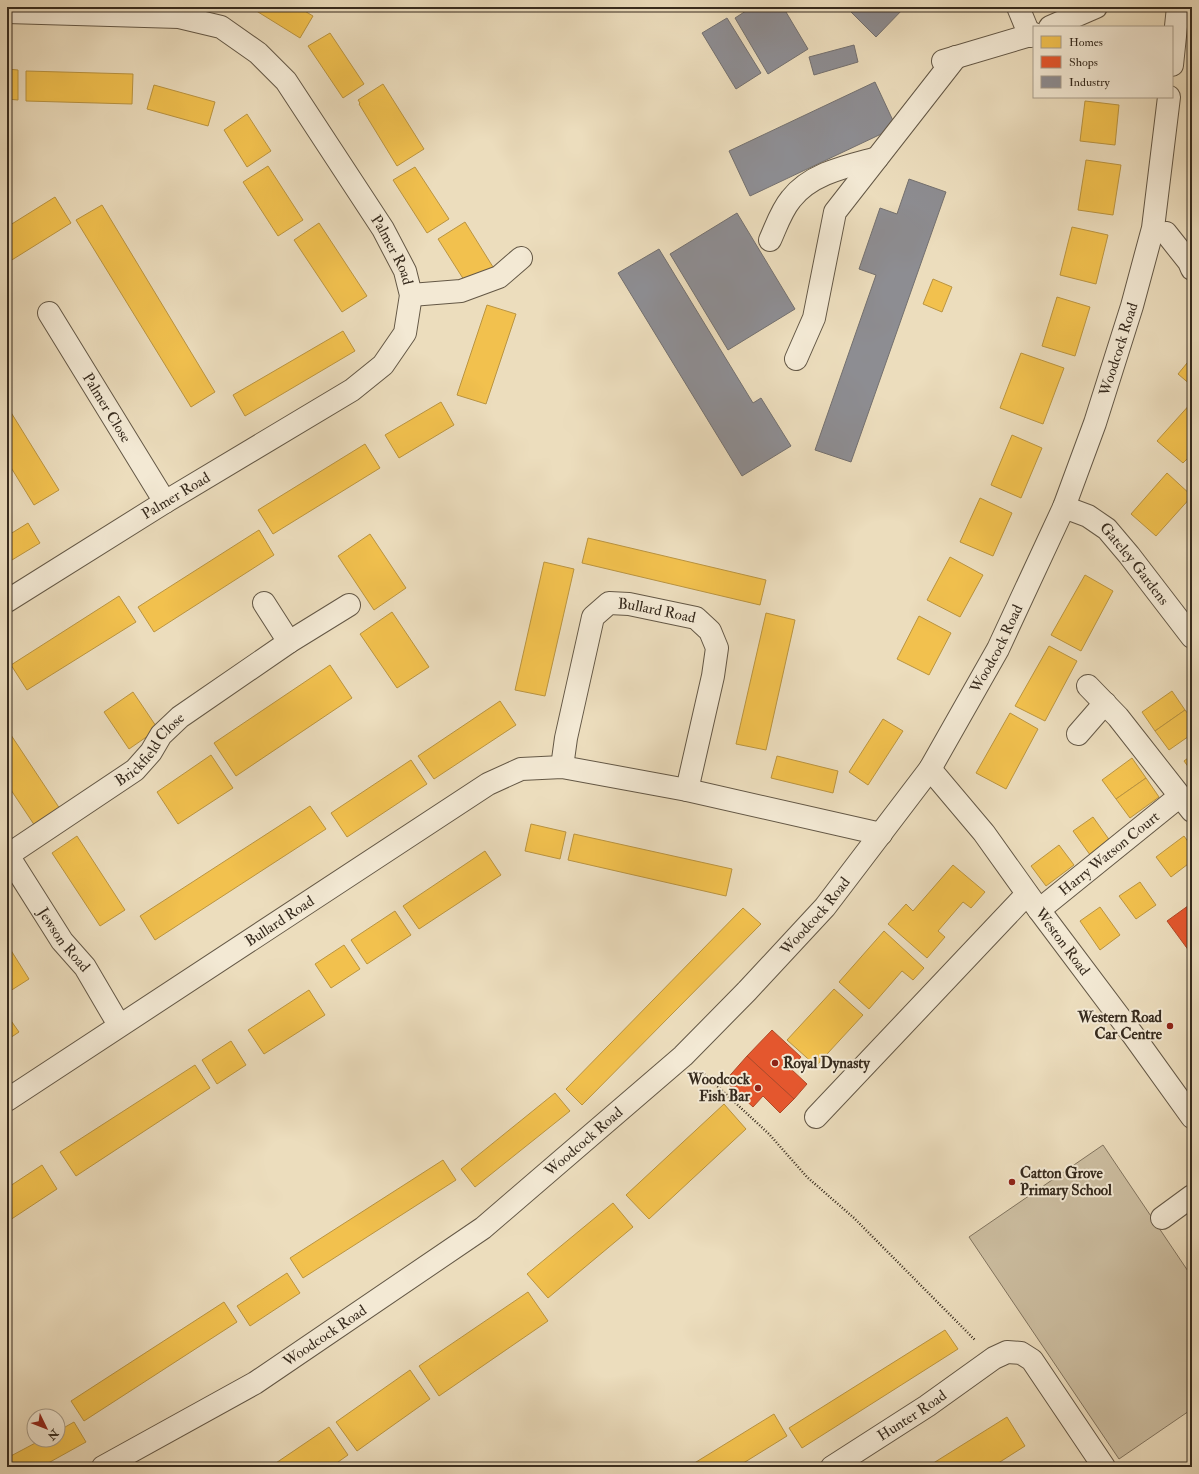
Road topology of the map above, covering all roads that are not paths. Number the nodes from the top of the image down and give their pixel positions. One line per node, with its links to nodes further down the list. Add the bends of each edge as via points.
1 (1018, 7): 6 (street)
2 (1096, 7): 5 (street)
3 (1178, 7): 7 (street)
4 (7, 12): 15 (street, Palmer Road, via 179,17 221,27 258,53 286,81 383,229 405,271)
5 (1052, 26)
6 (1032, 35): 9 (street, via 946,60)
7 (1173, 55)
8 (1169, 98): 10 (street, Woodcock Road)
9 (877, 158): 12 (street, via 837,169 801,188 790,199); 17 (street, via 835,212 814,318)
10 (1160, 230): 11 (street); 14 (street); 19 (street, Woodcock Road)
11 (1192, 239)
12 (770, 240)
13 (522, 258): 15 (street, via 499,277 461,292)
14 (1192, 269)
15 (411, 295): 18 (street, Palmer Road, via 405,333 383,365 352,390)
16 (49, 313): 18 (street, Palmer Close)
17 (796, 359)
18 (165, 502): 20 (street, Palmer Road)
19 (1064, 507): 23 (street, Gateley Gardens, via 1088,516 1107,529); 29 (street, Woodcock Road, via 998,649)
20 (7, 601)
21 (264, 603): 24 (street)
22 (348, 605): 24 (street, Brickfield Close)
23 (1192, 637)
24 (290, 642): 33 (street, Brickfield Close, via 180,717 161,734 151,752 135,770)
25 (1088, 686): 26 (street, Harry Watson Court)
26 (1105, 703): 27 (street); 31 (street, Harry Watson Court)
27 (1078, 734)
28 (562, 767): 30 (street, Bullard Road); 30 (street, Bullard Road, via 593,617 608,603 628,604 696,618 710,631 717,648); 35 (street, Bullard Road, via 521,769 488,784)
29 (930, 770): 32 (street, Woodcock Road); 34 (street, Weston Road, via 984,833)
30 (687, 790): 32 (street, Bullard Road)
31 (1186, 804): 34 (street, Harry Watson Court)
32 (881, 834): 41 (street, Woodcock Road, via 825,907 683,1056 483,1228 255,1383)
33 (7, 855): 35 (street, Jewson Road, via 62,942 85,967)
34 (1033, 902): 37 (street, Harry Watson Court); 38 (street, Weston Road)
35 (119, 1025): 36 (street, Bullard Road)
36 (7, 1100)
37 (816, 1116)
38 (1192, 1117)
39 (1192, 1196): 40 (street)
40 (1162, 1218)
41 (103, 1467)
42 (832, 1467): 43 (street, Hunter Road, via 927,1406 989,1361 1007,1352 1021,1353 1032,1360)
43 (1104, 1467)

